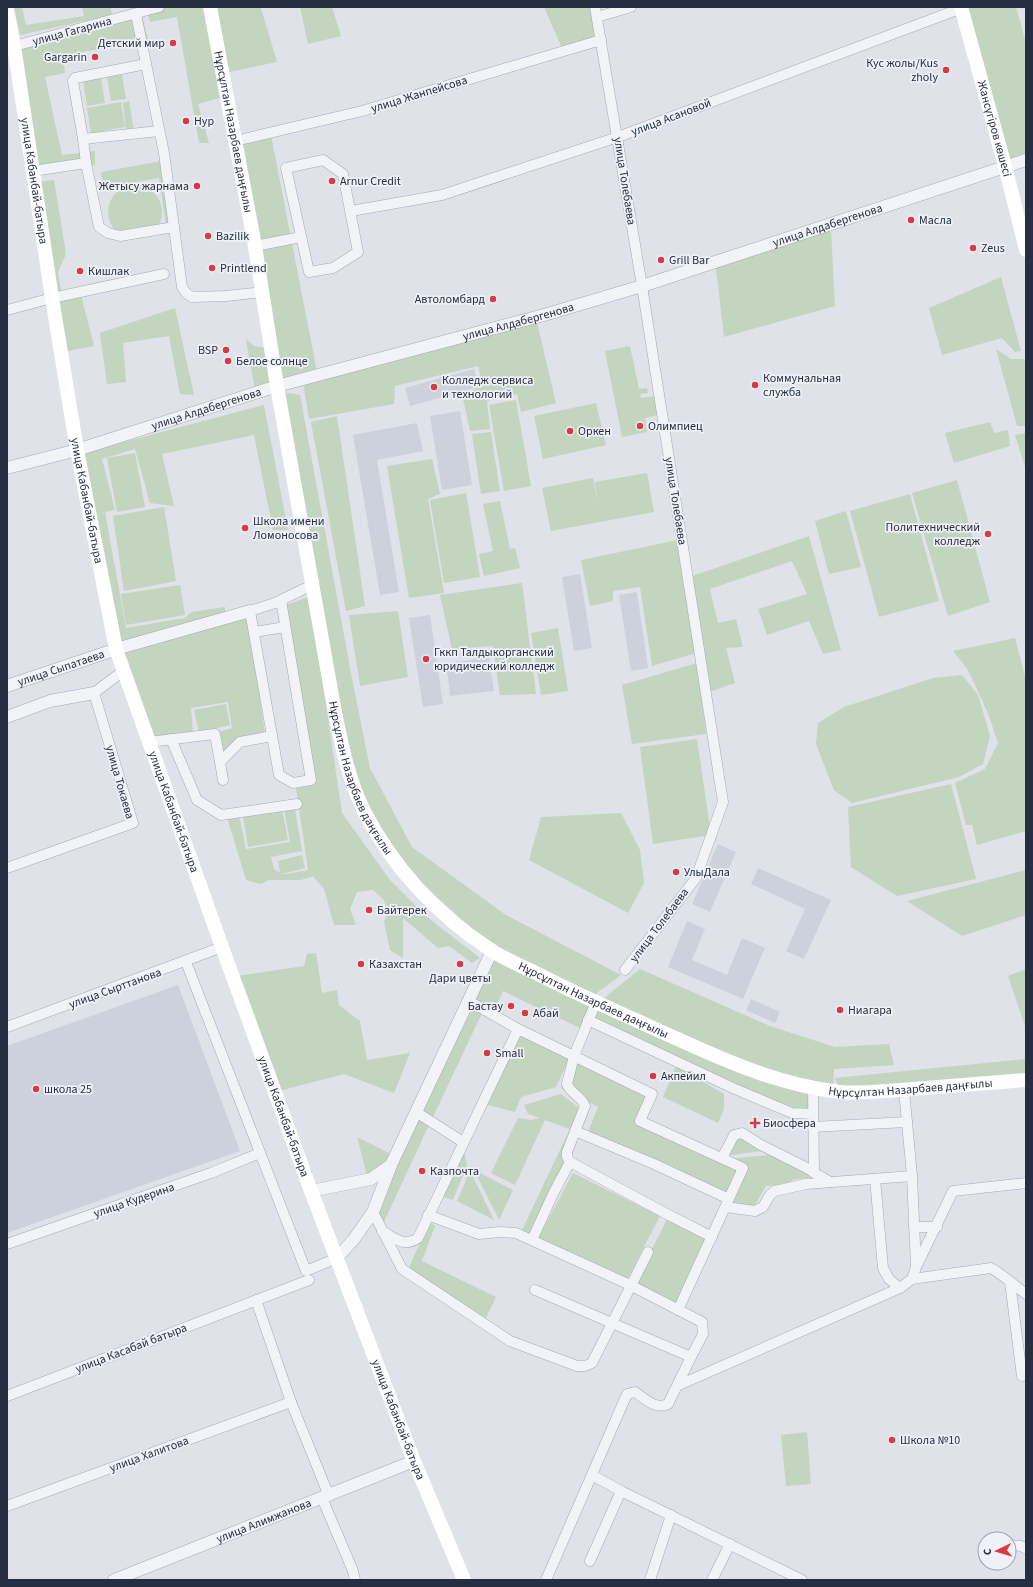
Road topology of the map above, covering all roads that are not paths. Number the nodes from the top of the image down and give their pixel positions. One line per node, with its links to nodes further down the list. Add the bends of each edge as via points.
1 (159, 7): 7 (street, улица Гагарина)
2 (210, 7): 14 (main road, Нұрсұлтан Назарбаев даңғылы)
3 (632, 7): 6 (street)
4 (962, 7): 12 (street, улица Асановой); 17 (main road, Жансүгіров көшесі)
5 (7, 10): 9 (main road, улица Кабанбай-батыра)
6 (596, 12): 8 (street, улица Толебаева)
7 (136, 14): 9 (street, улица Гагарина); 10 (street)
8 (601, 40): 12 (street, улица Толебаева); 14 (street, улица Жанпейсова, via 362,111)
9 (10, 47): 18 (main road, улица Кабанбай-батыра)
10 (146, 64): 11 (street); 13 (street, via 75,78 73,81)
11 (159, 130): 13 (street); 20 (street)
12 (618, 137): 19 (street, улица Асановой, via 442,195); 25 (street, улица Толебаева)
13 (82, 139): 16 (street)
14 (235, 141): 22 (main road, Нұрсұлтан Назарбаев даңғылы)
15 (1026, 160): 17 (street, улица Алдабергенова)
16 (86, 163): 18 (street); 20 (street, via 99,227 120,236)
17 (1005, 166): 23 (main road, Жансүгіров көшесі); 25 (street, улица Алдабергенова)
18 (32, 171): 27 (main road, улица Кабанбай-батыра)
19 (351, 211): 21 (street, via 358,252 333,268 309,272); 21 (street, via 343,174 323,160 286,168)
20 (174, 227): 26 (street, via 182,287 186,293 192,297)
21 (301, 237): 22 (street)
22 (254, 246): 26 (main road, Нұрсұлтан Назарбаев даңғылы)
23 (1026, 250)
24 (164, 274): 27 (street)
25 (642, 286): 29 (street, улица Алдабергенова, via 544,315); 52 (street, улица Толебаева, via 723,802 696,878)
26 (262, 292): 29 (main road, Нұрсұлтан Назарбаев даңғылы)
27 (52, 298): 28 (street); 30 (main road, улица Кабанбай-батыра)
28 (7, 310)
29 (277, 386): 30 (street, улица Алдабергенова); 32 (main road, Нұрсұлтан Назарбаев даңғылы)
30 (77, 450): 31 (street, улица Алдабергенова); 37 (main road, улица Кабанбай-батыра)
31 (7, 468)
32 (312, 586): 33 (street); 50 (main road, Нұрсұлтан Назарбаев даңғылы, via 343,748 364,810 383,842 422,895 455,924)
33 (281, 600): 34 (street); 35 (street)
34 (250, 611): 36 (street); 37 (street, улица Сыпатаева)
35 (285, 627): 36 (street); 42 (street, via 311,780 293,783 279,775)
36 (254, 632): 42 (street)
37 (116, 649): 38 (main road, улица Кабанбай-батыра); 39 (street, улица Сыпатаева)
38 (123, 671): 40 (street); 44 (main road, улица Кабанбай-батыра)
39 (7, 686)
40 (94, 693): 41 (street, via 50,701); 48 (street, улица Токаева, via 133,823)
41 (7, 717)
42 (272, 736): 45 (street, via 240,742)
43 (171, 739): 44 (street); 45 (street, via 215,734); 47 (street, via 197,800 221,815)
44 (149, 742): 49 (main road, улица Кабанбай-батыра)
45 (220, 762): 46 (street)
46 (223, 780)
47 (296, 804)
48 (7, 868)
49 (222, 947): 51 (street, улица Сырттанова); 77 (main road, улица Кабанбай-батыра)
50 (492, 951): 53 (street); 54 (main road, Нұрсұлтан Назарбаев даңғылы)
51 (186, 962): 56 (street, улица Сырттанова); 68 (street)
52 (625, 970)
53 (469, 1001): 57 (street); 62 (street)
54 (596, 1002): 55 (street); 60 (main road, Нұрсұлтан Назарбаев даңғылы, via 736,1064)
55 (588, 1020): 58 (street); 63 (street, via 735,1090 792,1113)
56 (7, 1027)
57 (518, 1029): 58 (street); 67 (street)
58 (574, 1056): 66 (street, via 567,1084 585,1106); 69 (street, via 652,1094 640,1121)
59 (1026, 1080): 61 (main road, Нұрсұлтан Назарбаев даңғылы)
60 (813, 1088): 61 (main road, Нұрсұлтан Назарбаев даңғылы, via 842,1092); 63 (street)
61 (904, 1090): 64 (street)
62 (416, 1112): 67 (street); 71 (street)
63 (813, 1114): 65 (street)
64 (907, 1122): 65 (street); 73 (street)
65 (813, 1127): 72 (street)
66 (575, 1131): 70 (street, via 567,1152); 78 (street, via 654,1164)
67 (463, 1142): 80 (street)
68 (260, 1153): 86 (street, улица Кудерина, via 211,1173); 88 (street, via 306,1270)
69 (722, 1158): 72 (street, via 734,1135 742,1133); 78 (street, via 743,1168)
70 (570, 1162): 84 (street); 85 (street, via 552,1194)
71 (391, 1165): 77 (street, via 371,1179); 79 (street)
72 (814, 1173): 75 (street)
73 (912, 1176): 74 (street); 81 (street)
74 (875, 1179): 75 (street); 94 (street, via 883,1268 889,1279)
75 (830, 1182): 78 (street, via 775,1191 763,1207 755,1211)
76 (1026, 1183): 82 (street, via 953,1191)
77 (311, 1191): 88 (main road, улица Кабанбай-батыра)
78 (727, 1203): 84 (street)
79 (373, 1212): 83 (street); 88 (street, via 354,1239)
80 (428, 1215): 83 (street, via 418,1238 412,1243 405,1244); 85 (street, via 480,1234 516,1233)
81 (914, 1227): 82 (street); 89 (street)
82 (937, 1227): 89 (street)
83 (382, 1231): 99 (street, via 402,1269 510,1341 577,1366 585,1366 592,1363)
84 (712, 1237): 98 (street)
85 (532, 1240): 93 (street)
86 (7, 1244)
87 (648, 1252): 93 (street)
88 (336, 1258): 105 (main road, улица Кабанбай-батыра)
89 (916, 1267): 90 (street)
90 (912, 1279): 92 (street, via 991,1268); 94 (street)
91 (309, 1280): 97 (street, улица Касабай батыра)
92 (1010, 1282): 96 (street); 101 (street, via 1022,1376)
93 (630, 1285): 98 (street); 99 (street)
94 (900, 1288): 102 (street)
95 (535, 1290): 99 (street)
96 (1026, 1294)
97 (256, 1300): 103 (street, улица Касабай батыра); 104 (street)
98 (678, 1310): 100 (street, via 702,1322 703,1334)
99 (611, 1324): 100 (street)
100 (692, 1357): 102 (street)
101 (1026, 1375)
102 (678, 1385): 106 (street, via 668,1404 663,1406 656,1406 635,1392 627,1394)
103 (7, 1396)
104 (291, 1402): 108 (street); 109 (street, улица Халитова)
105 (414, 1461): 108 (street, улица Алимжанова); 116 (main road, улица Кабанбай-батыра)
106 (592, 1475): 107 (street); 117 (street)
107 (621, 1491): 110 (street); 112 (street)
108 (325, 1497): 114 (street, улица Алимжанова); 115 (street)
109 (7, 1506)
110 (671, 1515): 111 (street); 118 (street)
111 (730, 1544): 113 (street); 119 (street)
112 (590, 1561)
113 (799, 1579)
114 (114, 1580)
115 (355, 1580)
116 (464, 1580)
117 (546, 1580)
118 (650, 1580)
119 (712, 1580)

